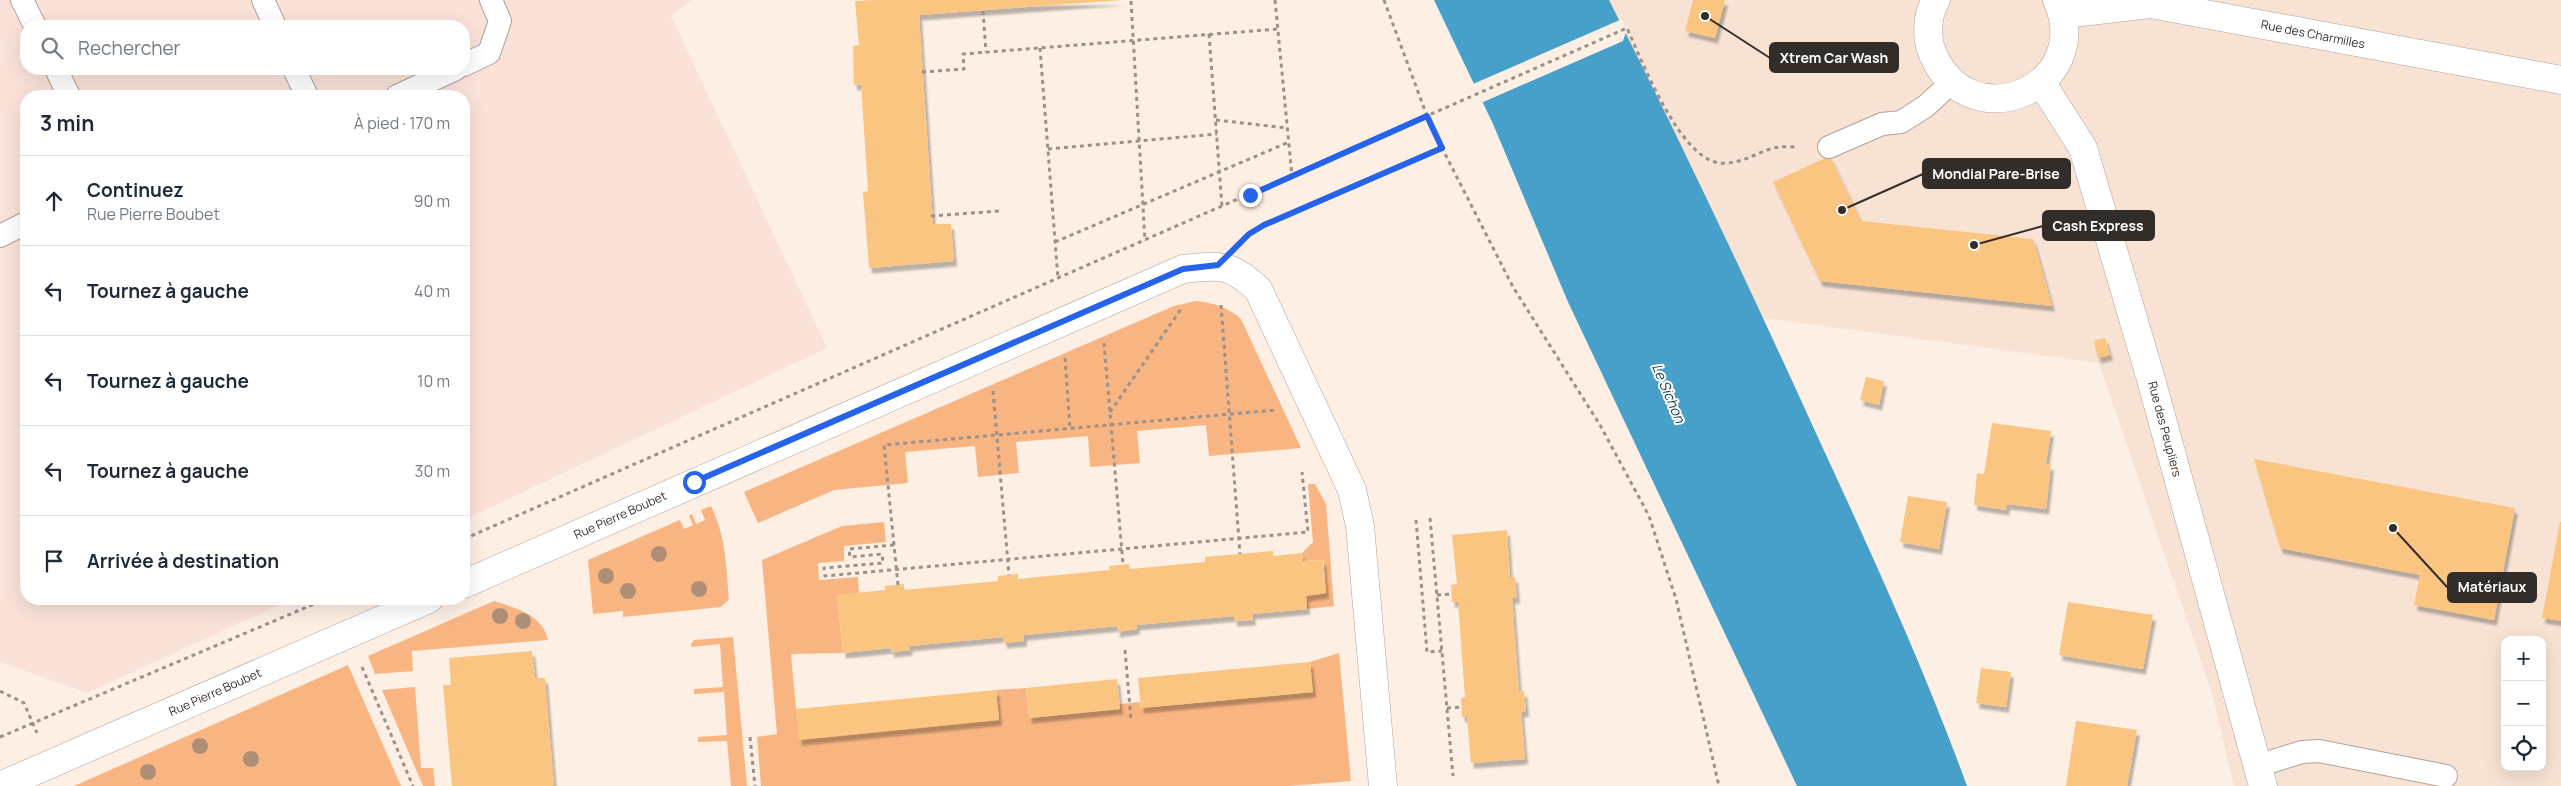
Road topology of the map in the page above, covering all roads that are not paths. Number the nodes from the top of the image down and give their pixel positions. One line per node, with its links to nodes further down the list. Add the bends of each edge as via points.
1 (22, 0): 6 (lane)
2 (263, 0): 7 (lane)
3 (491, 0): 8 (lane, via 500,21 489,53)
4 (1932, 1): 13 (street, via 1930,45 1938,66)
5 (2060, 7): 12 (street, Rue des Charmilles, via 2151,4); 14 (street, via 2065,33 2062,51 2054,68)
6 (32, 20)
7 (272, 20)
8 (470, 62)
9 (59, 75): 15 (lane)
10 (297, 75): 16 (lane)
11 (443, 75): 17 (lane)
12 (2561, 80)
13 (1952, 82): 14 (street, via 1968,93 1987,99 2025,93); 18 (lane, via 1926,106 1901,122 1882,124)
14 (2041, 82): 23 (street, Rue des Peupliers, via 2083,148 2150,376)
15 (66, 90)
16 (304, 90)
17 (410, 90)
18 (1828, 147)
19 (20, 226): 20 (lane)
20 (0, 236)
21 (470, 581): 26 (street, Rue Pierre Boubet, via 1183,269 1218,265 1238,272 1258,289 1352,490 1360,526)
22 (415, 605): 25 (street, Rue Pierre Boubet)
23 (2260, 776): 24 (lane, via 2302,752 2319,751)
24 (2446, 776)
25 (0, 786)
26 (1383, 786)

